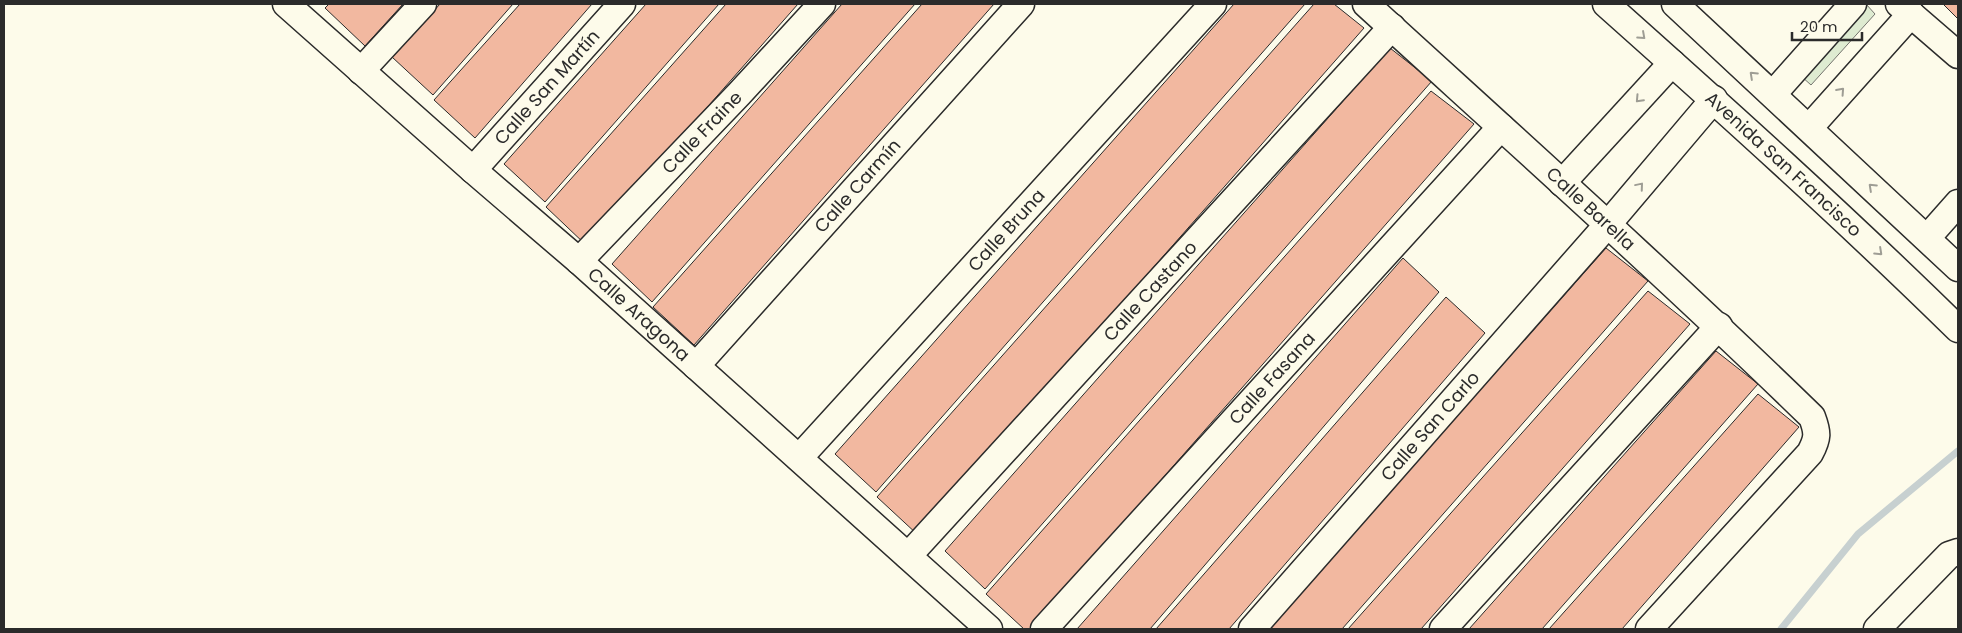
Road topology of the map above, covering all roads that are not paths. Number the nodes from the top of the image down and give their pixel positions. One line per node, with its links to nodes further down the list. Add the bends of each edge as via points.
1 (286, 4): 15 (street, Calle Aragona)
2 (422, 4): 15 (street)
3 (622, 4): 20 (street, Calle San Martín)
4 (822, 4): 25 (street, Calle Fraine)
5 (1021, 4): 29 (street, Calle Carmín)
6 (1213, 4): 30 (street, Calle Bruna)
7 (1366, 4): 12 (street, Calle Barella)
8 (1606, 4): 14 (street, Avenida San Francisco, one-way to 14)
9 (1675, 4): 16 (street, one-way to 9)
10 (1853, 4): 16 (street)
11 (1905, 9): 13 (street); 19 (street, one-way to 11)
12 (1392, 27): 18 (street, Calle Barella); 32 (street, Calle Castano)
13 (1958, 54)
14 (1672, 63): 17 (street, Avenida San Francisco); 21 (street, one-way to 21)
15 (361, 71): 20 (street, Calle Aragona)
16 (1773, 94): 19 (street)
17 (1714, 99): 23 (street, Calle San Carlo, one-way to 17); 28 (street, Avenida San Francisco, one-way to 28)
18 (1501, 127): 21 (street, Calle Barella); 34 (street, Calle Fasana)
19 (1809, 128): 24 (street, one-way to 19)
20 (473, 170): 25 (street, Calle Aragona)
21 (1562, 183): 23 (street, Calle Barella)
22 (1958, 203): 24 (street)
23 (1609, 223): 27 (street, Calle Barella); 35 (street, Calle San Carlo)
24 (1927, 238): 26 (street)
25 (579, 261): 29 (street, Calle Aragona)
26 (1958, 268)
27 (1719, 326): 36 (street); 37 (street, Calle Barella, via 1812,417 1817,430 1816,442 1810,453)
28 (1958, 329)
29 (696, 366): 30 (street, Calle Aragona)
30 (799, 458): 32 (street, Calle Aragona)
31 (1954, 554): 38 (street)
32 (908, 556): 33 (street, Calle Aragona)
33 (989, 629)
34 (1044, 629)
35 (1252, 629)
36 (1443, 629)
37 (1648, 629)
38 (1877, 629)

